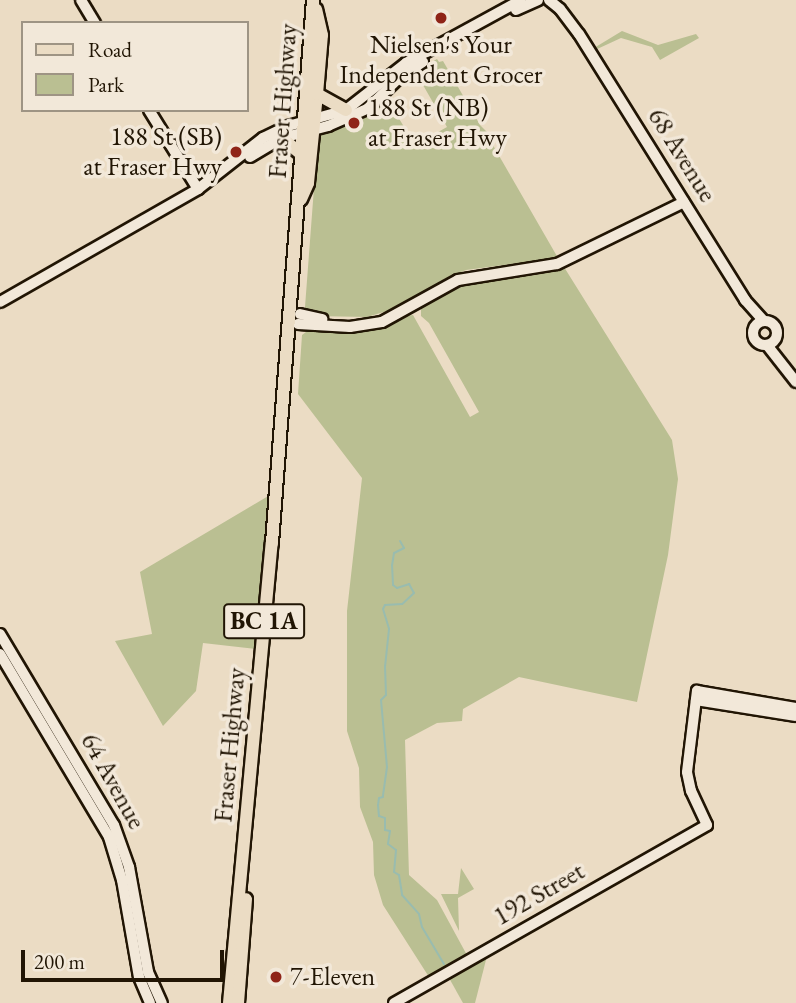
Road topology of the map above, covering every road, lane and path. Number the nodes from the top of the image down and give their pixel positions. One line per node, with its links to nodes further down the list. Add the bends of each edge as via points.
1 (81, 0): 7 (street)
2 (314, 0): 9 (main road, Fraser Highway / BC 1A, via 321,35); 12 (main road, Fraser Highway / BC 1A)
3 (521, 0): 10 (street, via 405,63)
4 (538, 0): 12 (street, via 406,72 367,109)
5 (551, 0): 8 (street, 68 Avenue)
6 (563, 0): 8 (street, 68 Avenue)
7 (94, 21)
8 (579, 34): 16 (street, 68 Avenue)
9 (317, 94): 10 (main road); 12 (main road, Fraser Highway / BC 1A)
10 (346, 110): 12 (street)
11 (150, 112): 15 (street)
12 (309, 125): 13 (street); 14 (main road, Fraser Highway / BC 1A); 15 (street, via 263,138)
13 (282, 138): 14 (main road); 15 (street, via 224,178)
14 (306, 156): 17 (main road, Fraser Highway / BC 1A, via 298,206)
15 (198, 189): 18 (street)
16 (682, 199): 19 (street, via 551,266 458,281 382,322 349,327); 20 (street, 68 Avenue)
17 (297, 298): 19 (main road); 23 (main road, Fraser Highway / BC 1A)
18 (0, 302)
19 (299, 319): 23 (main road, Fraser Highway, via 297,351)
20 (759, 324): 21 (street, via 756,341); 21 (street, via 776,328)
21 (771, 342): 22 (street)
22 (796, 382)
23 (285, 390): 30 (main road, Fraser Highway / BC 1A)
24 (0, 635): 31 (street, 64 Avenue, via 107,809)
25 (0, 654): 29 (street, 64 Avenue)
26 (697, 695): 27 (street); 28 (street); 36 (street, 192 Street, via 687,772 707,824)
27 (796, 708)
28 (796, 716)
29 (105, 828): 31 (street, via 113,835 125,873); 32 (street, 64 Avenue, via 120,871 139,977)
30 (243, 853): 34 (main road, Fraser Highway / BC 1A); 35 (main road, Fraser Highway, via 246,924)
31 (131, 876): 33 (street, 64 Avenue, via 148,972)
32 (150, 1003)
33 (162, 1003)
34 (229, 1003)
35 (238, 1003)
36 (394, 1003)

